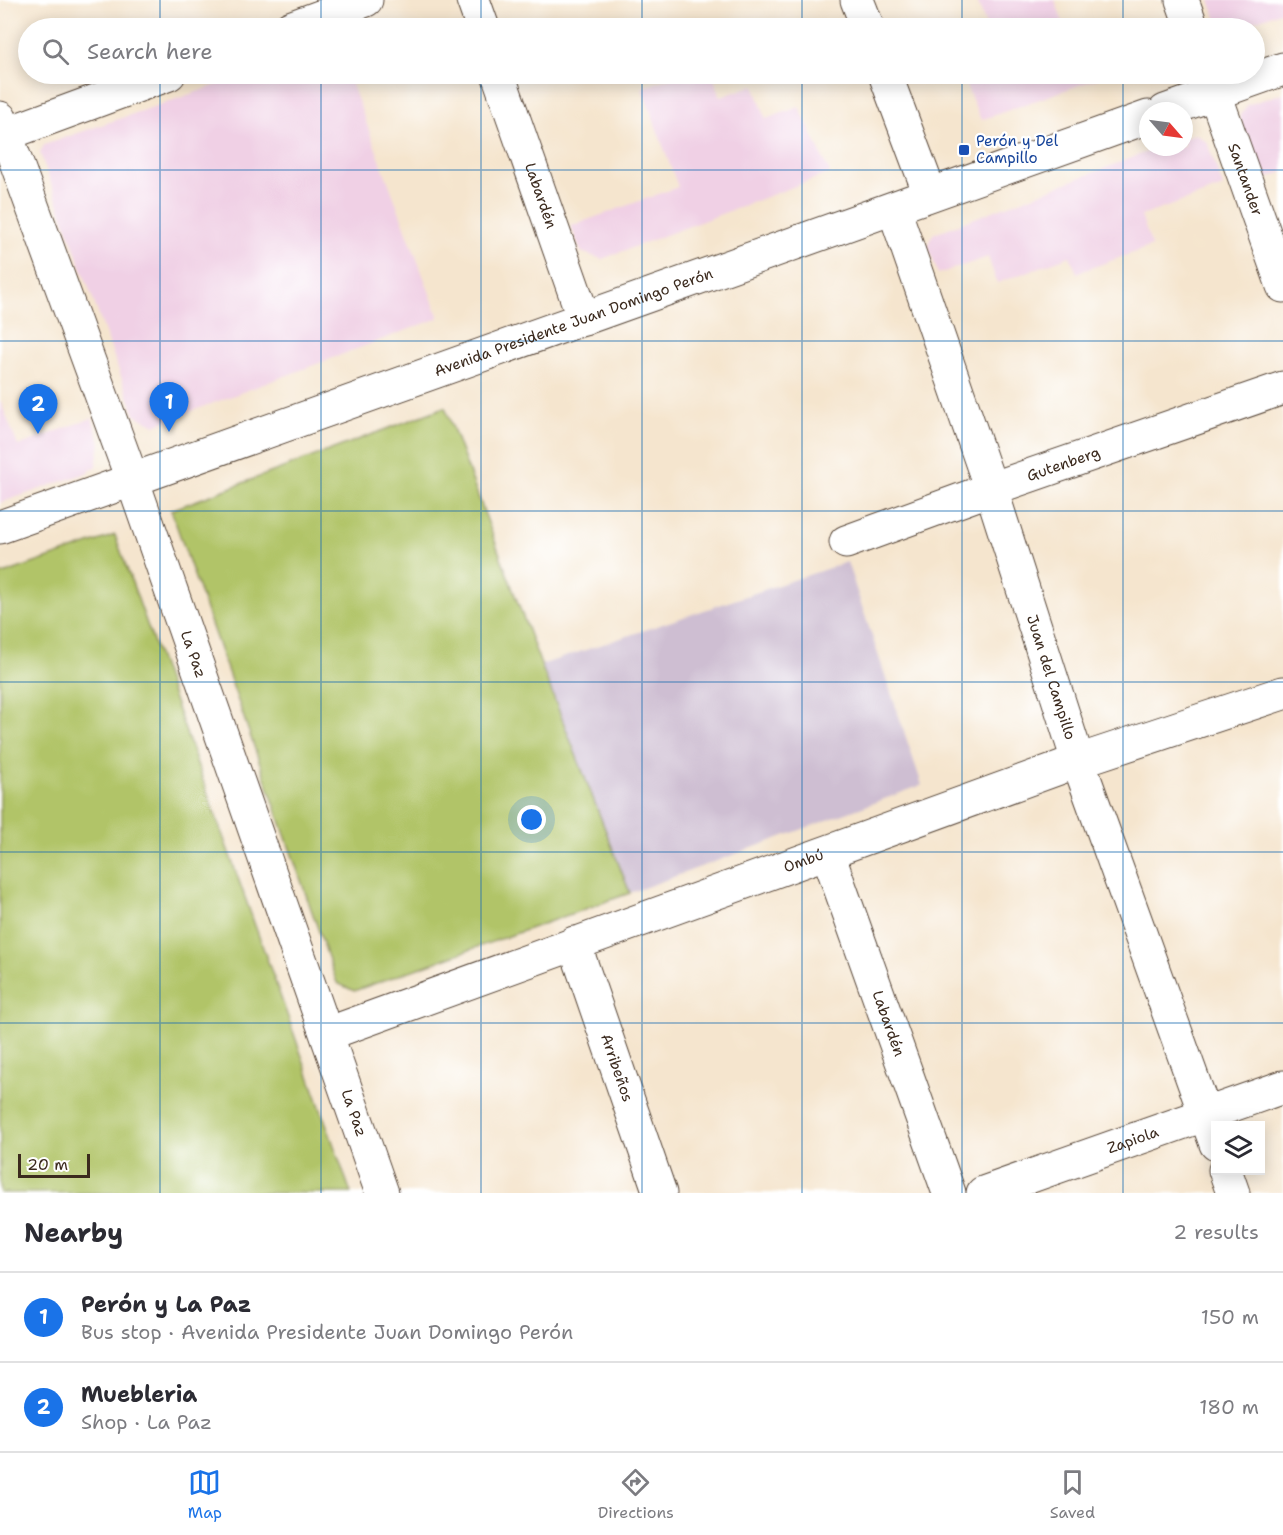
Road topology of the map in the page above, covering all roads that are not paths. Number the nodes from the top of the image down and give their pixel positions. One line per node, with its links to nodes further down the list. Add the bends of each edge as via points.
1 (366, 0): 5 (street)
2 (473, 0): 6 (street)
3 (857, 0): 7 (street)
4 (1182, 0): 8 (street)
5 (317, 18)
6 (479, 18)
7 (864, 18)
8 (1188, 18)
9 (1283, 69): 10 (street)
10 (1265, 72)
11 (137, 84): 18 (street)
12 (502, 84): 22 (street, Labardén)
13 (889, 84): 19 (street)
14 (1209, 84): 16 (street)
15 (1211, 84): 21 (street, Santander)
16 (1180, 102)
17 (1139, 120): 19 (street, Avenida Presidente Juan Domingo Perón)
18 (3, 126): 24 (street, La Paz)
19 (930, 194): 20 (street, Avenida Presidente Juan Domingo Perón)
20 (894, 209): 22 (street, Avenida Presidente Juan Domingo Perón); 25 (street, Juan del Campillo)
21 (1283, 286)
22 (584, 319): 24 (street, Avenida Presidente Juan Domingo Perón)
23 (1283, 388): 25 (street, Gutenberg)
24 (132, 479): 26 (street, Avenida Presidente Juan Domingo Perón); 32 (street, La Paz)
25 (990, 489): 27 (street, Gutenberg); 29 (street, Juan del Campillo)
26 (0, 527)
27 (846, 542)
28 (1283, 693): 29 (street, Ombú)
29 (1078, 760): 30 (street, Ombú); 34 (street, Juan del Campillo)
30 (828, 854): 31 (street, Ombú); 38 (street, Labardén)
31 (574, 943): 32 (street, Ombú); 37 (street, Arribeños)
32 (327, 1034): 36 (street, La Paz)
33 (1283, 1087): 34 (street, Zapiola)
34 (1210, 1130): 39 (street, Zapiola)
35 (1227, 1175): 40 (street)
36 (382, 1193)
37 (660, 1193)
38 (949, 1193)
39 (983, 1193)
40 (1233, 1193)

